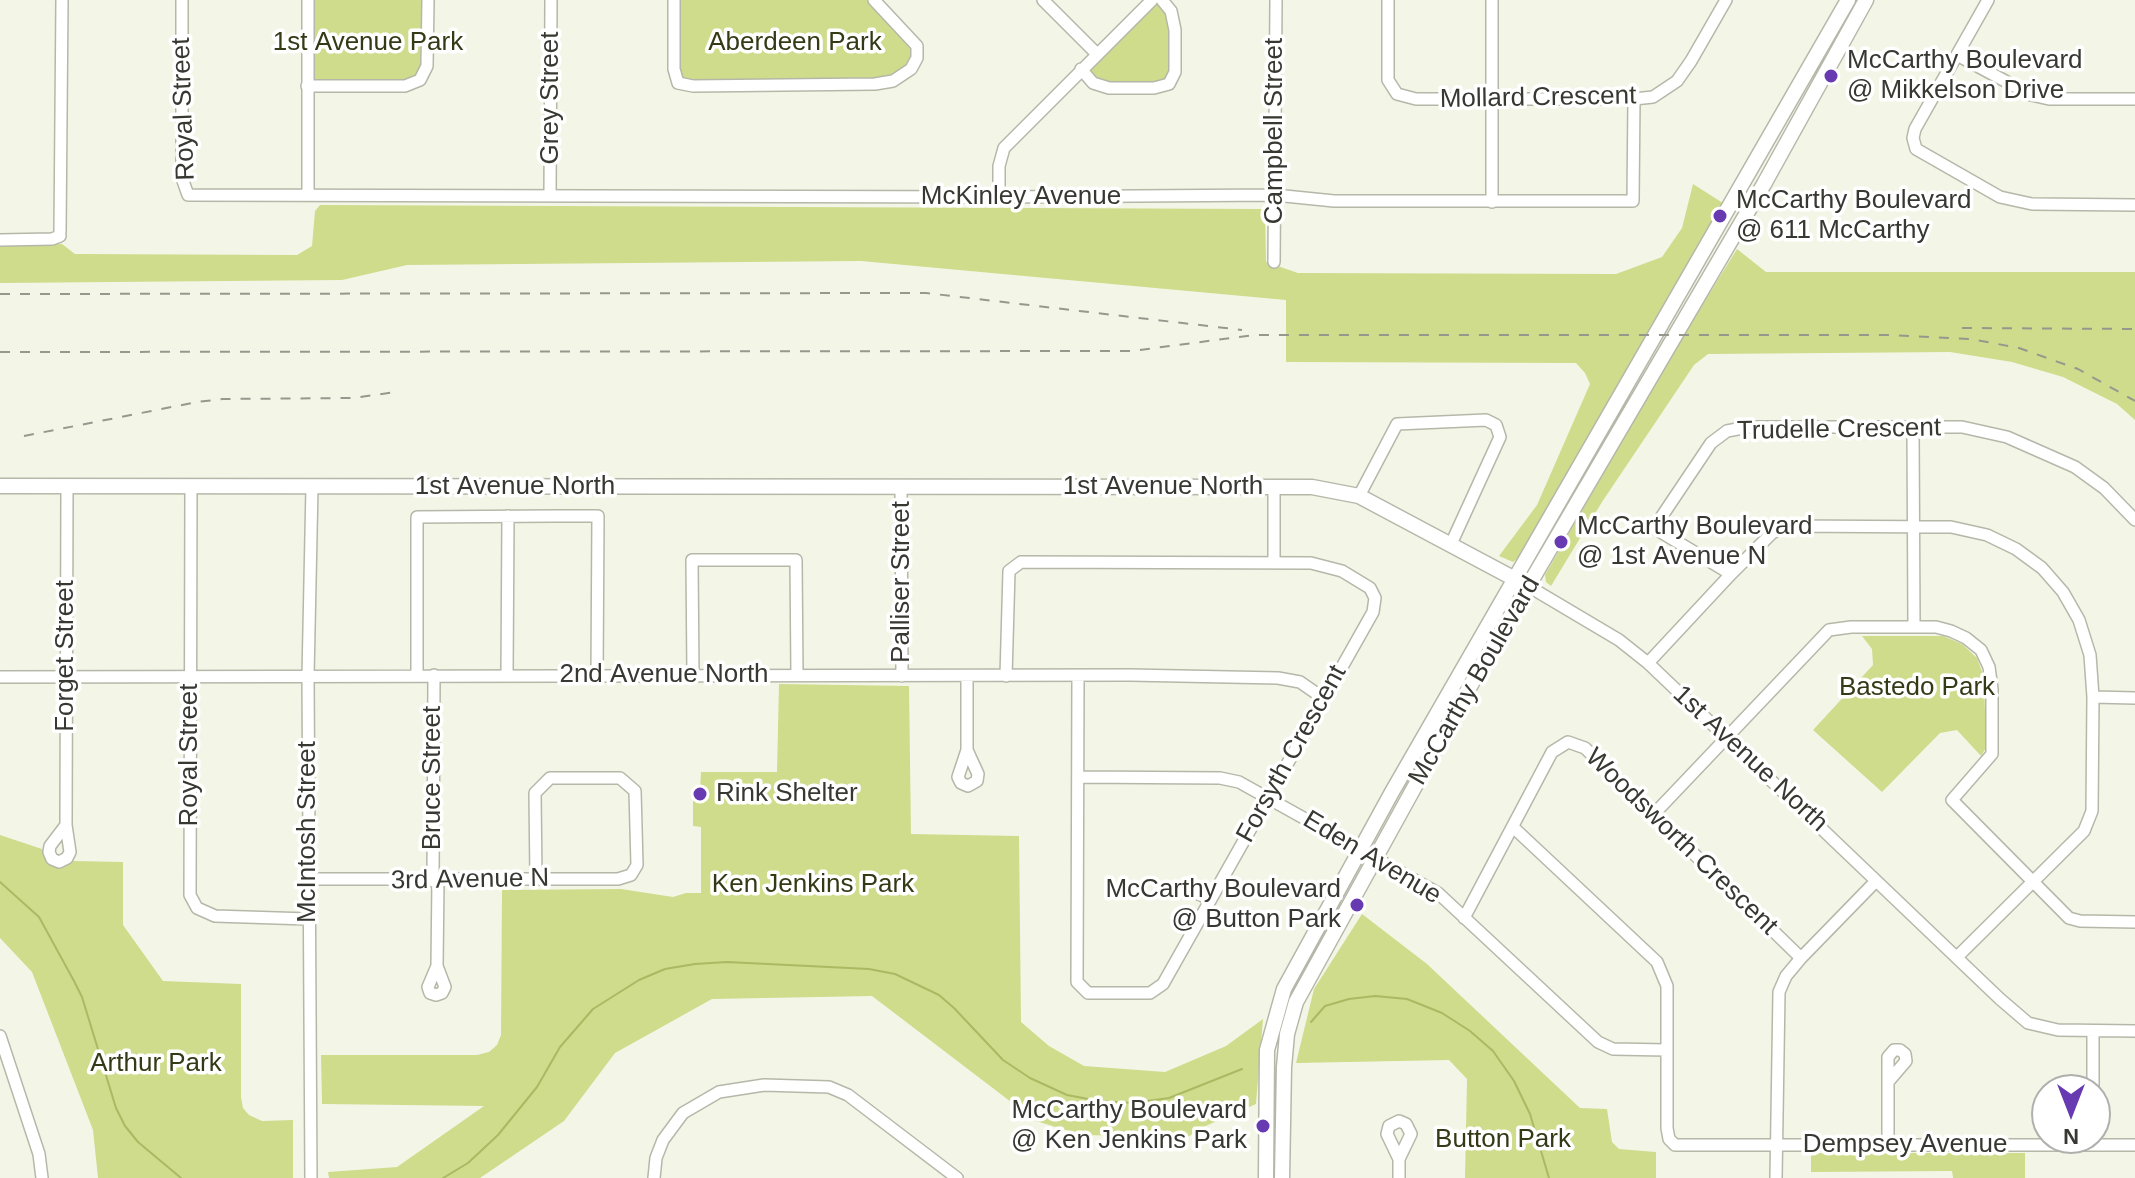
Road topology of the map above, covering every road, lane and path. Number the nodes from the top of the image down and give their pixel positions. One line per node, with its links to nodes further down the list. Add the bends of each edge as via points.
1 (62, 0): 31 (street, via 60,234 52,239)
2 (182, 0): 25 (street, Royal Street, via 182,178 188,195)
3 (308, 0): 21 (street)
4 (428, 0): 21 (street, via 427,66 420,80 405,86)
5 (551, 0): 27 (street, Grey Street)
6 (674, 0): 7 (street, via 674,69 678,83 693,86 893,81 911,69 917,46)
7 (874, 0)
8 (1043, 0): 18 (street)
9 (1152, 0): 18 (street)
10 (1162, 0): 20 (street, via 1175,30 1175,72 1169,84 1109,88 1093,83)
11 (1276, 0): 26 (street, Campbell Street)
12 (1388, 0): 22 (street, Mollard Crescent, via 1388,80 1397,94 1416,99)
13 (1492, 0): 22 (street)
14 (1726, 0): 23 (street, Mollard Crescent, via 1677,81 1653,97)
15 (1848, 0): 47 (main road, McCarthy Boulevard)
16 (1866, 0): 47 (main road, McCarthy Boulevard, via 1764,184)
17 (1988, 0): 19 (street)
18 (1097, 54): 20 (street)
19 (1957, 55): 24 (street, via 2031,95); 30 (street, via 1915,129 1916,149 2000,197 2032,204)
20 (1081, 69): 28 (street, via 1004,148)
21 (307, 86): 25 (street)
22 (1493, 99): 23 (street, Mollard Crescent); 29 (street)
23 (1634, 99): 29 (street, McKinley Avenue, via 1633,201)
24 (2135, 99)
25 (308, 195): 27 (street, McKinley Avenue)
26 (1275, 195): 28 (street, McKinley Avenue); 29 (street, McKinley Avenue, via 1334,201); 32 (street, Campbell Street)
27 (550, 196): 28 (street, McKinley Avenue)
28 (999, 197)
29 (1492, 202)
30 (2135, 205)
31 (0, 240)
32 (1274, 262)
33 (1913, 427): 42 (street, Trudelle Crescent, via 1962,427 2042,451 2104,488); 43 (street); 46 (street, Trudelle Crescent, via 1748,427 1727,431 1711,443 1654,528)
34 (0, 486): 35 (main road, 1st Avenue North)
35 (67, 487): 36 (main road, 1st Avenue North); 57 (street, Forget Street)
36 (191, 487): 37 (main road, 1st Avenue North); 50 (street, Royal Street)
37 (312, 487): 39 (main road, 1st Avenue North); 58 (street, McIntosh Street)
38 (1274, 487): 39 (main road, 1st Avenue North); 40 (main road, 1st Avenue North, via 1312,487); 45 (street)
39 (901, 488): 59 (street, Palliser Street)
40 (1359, 496): 44 (main road, 1st Avenue North); 44 (street, via 1397,424 1486,420 1496,425 1500,437)
41 (508, 516): 51 (street, via 417,517); 53 (street); 54 (street, via 598,516)
42 (2135, 520)
43 (1913, 526): 46 (street, via 1785,526); 48 (street); 64 (street, via 1987,535 2042,568 2079,620 2090,655)
44 (1451, 544): 47 (main road, 1st Avenue North)
45 (1274, 562): 61 (street, Forsyth Crescent, via 1021,562 1009,571); 65 (street, Forsyth Crescent, via 1342,571 1370,588 1375,598 1373,612)
46 (1731, 574): 49 (street)
47 (1522, 583): 49 (street, 1st Avenue North); 74 (main road, McCarthy Boulevard); 75 (main road, McCarthy Boulevard)
48 (1914, 627): 67 (street, via 1829,630); 80 (street, via 1936,627 1966,638 1981,650 1989,667 1992,754 1952,800)
49 (1648, 663): 67 (street, 1st Avenue North)
50 (190, 675): 57 (street, 2nd Avenue North); 58 (street, 2nd Avenue North); 84 (street, Royal Street, via 190,895 197,908 215,916)
51 (417, 675): 52 (street, 2nd Avenue North); 58 (street, 2nd Avenue North)
52 (434, 675): 53 (street, 2nd Avenue North); 78 (street, Bruce Street)
53 (507, 675): 54 (street, 2nd Avenue North)
54 (597, 675): 55 (street, 2nd Avenue North)
55 (693, 675): 56 (street, 2nd Avenue North); 56 (street, via 692,560 796,560)
56 (797, 675): 59 (street, 2nd Avenue North)
57 (66, 676): 63 (street, 2nd Avenue North); 72 (street, Forget Street)
58 (308, 676): 76 (street, McIntosh Street)
59 (902, 676): 60 (street, 2nd Avenue North)
60 (967, 676): 61 (street, 2nd Avenue North); 68 (street)
61 (1006, 676): 62 (street, 2nd Avenue North)
62 (1078, 676): 65 (street, 2nd Avenue North, via 1278,678 1300,682); 69 (street, Forsyth Crescent)
63 (0, 677)
64 (2093, 697): 66 (street); 80 (street, via 2092,811 2084,831)
65 (1323, 698): 70 (street, Forsyth Crescent)
66 (2135, 698)
67 (1727, 736): 71 (street); 79 (street, 1st Avenue North)
68 (967, 750)
69 (1078, 777): 70 (street, Eden Avenue, via 1220,778); 82 (street, Forsyth Crescent, via 1077,982 1088,993 1150,993 1163,984)
70 (1267, 797): 74 (street, Eden Avenue); 82 (street, Forsyth Crescent)
71 (1653, 815): 73 (street, Woodsworth Crescent, via 1585,748 1568,742 1552,752); 87 (street, Woodsworth Crescent)
72 (66, 825)
73 (1514, 828): 83 (street, Woodsworth Crescent); 92 (street, via 1657,962 1667,986)
74 (1361, 848): 75 (street, Eden Avenue); 105 (main road, McCarthy Boulevard, via 1284,989 1270,1035)
75 (1375, 857): 83 (street, Eden Avenue, via 1438,893); 106 (main road, McCarthy Boulevard, via 1292,1014 1284,1067)
76 (308, 879): 78 (street, 3rd Avenue N); 84 (street, McIntosh Street)
77 (536, 879): 77 (street, 3rd Avenue N, via 535,793 550,778 620,778 635,791 637,865 631,875); 78 (street, 3rd Avenue N)
78 (436, 880): 88 (street, Bruce Street)
79 (1876, 881): 86 (street, 1st Avenue North); 87 (street)
80 (2032, 882): 85 (street, via 2069,918); 86 (street)
81 (1190, 890): 82 (street)
82 (1210, 899)
83 (1464, 918): 92 (street, Eden Avenue, via 1598,1042 1613,1049)
84 (308, 919): 102 (street, McIntosh Street)
85 (2135, 922)
86 (1957, 957): 89 (street, 1st Avenue North, via 2028,1023)
87 (1801, 958): 97 (street, via 1779,992)
88 (437, 966)
89 (2093, 1031): 90 (street, 1st Avenue North); 93 (street)
90 (2135, 1031)
91 (0, 1036): 101 (street)
92 (1666, 1050): 97 (street, Dempsey Avenue, via 1667,1128 1675,1145)
93 (2093, 1074)
94 (1888, 1082): 98 (street)
95 (2031, 1143): 98 (street, Dempsey Avenue)
96 (2111, 1143): 99 (street, Dempsey Avenue)
97 (1776, 1145): 98 (street, Dempsey Avenue); 108 (street)
98 (1888, 1145)
99 (2135, 1145)
100 (1399, 1159): 107 (street)
101 (42, 1178)
102 (311, 1178)
103 (654, 1178): 104 (street, via 663,1140 683,1113 719,1092 764,1085 829,1087 848,1095)
104 (957, 1178)
105 (1266, 1178)
106 (1282, 1178)
107 (1399, 1178)
108 (1776, 1178)

